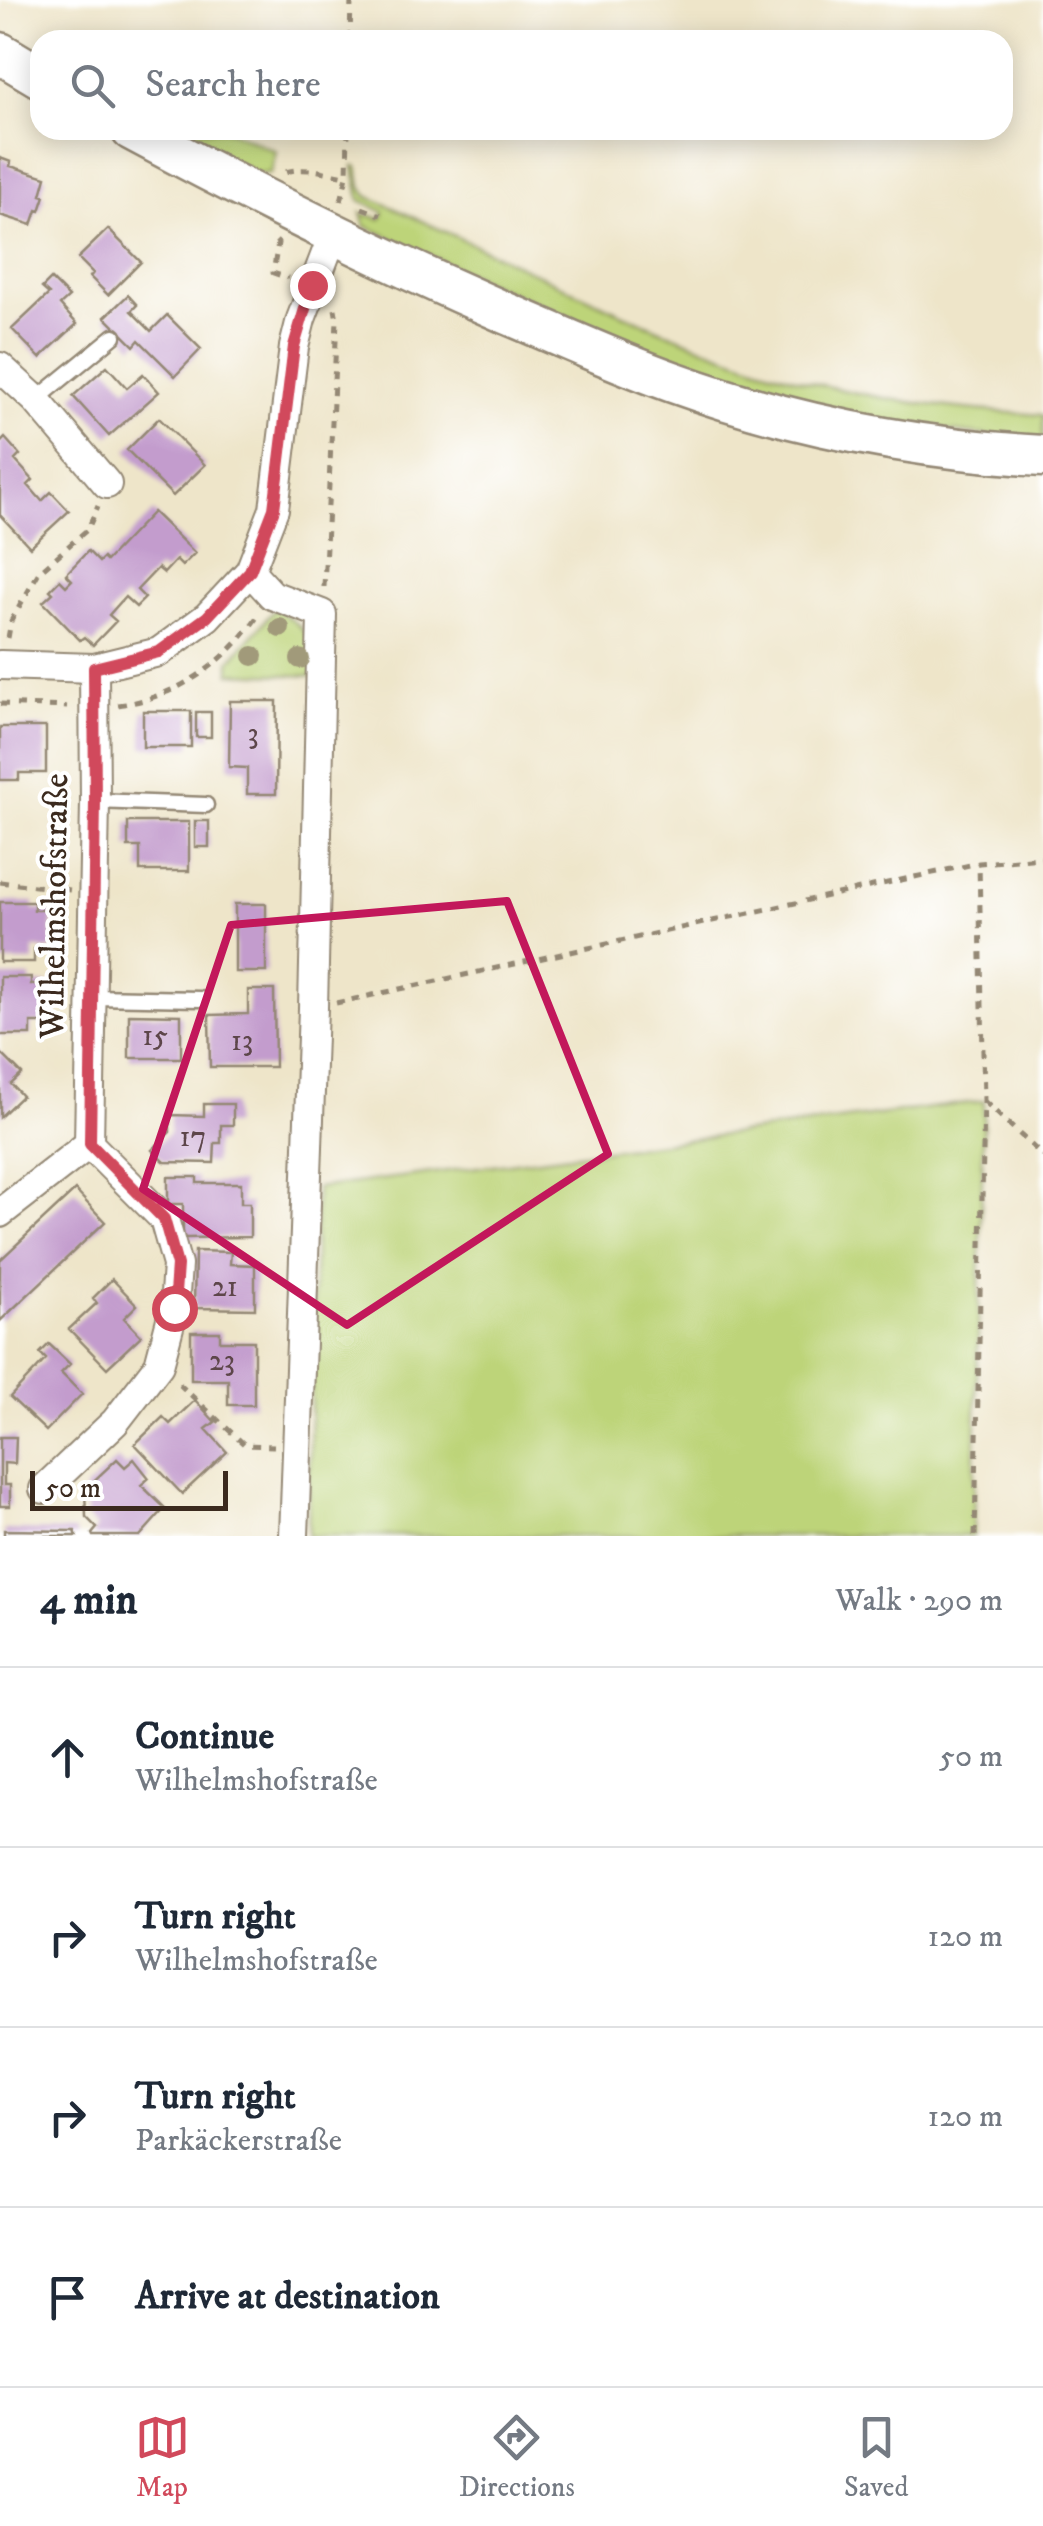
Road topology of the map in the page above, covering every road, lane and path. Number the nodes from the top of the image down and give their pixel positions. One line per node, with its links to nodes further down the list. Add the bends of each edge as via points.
1 (350, 0): 2 (path)
2 (350, 30)
3 (0, 53): 4 (main road)
4 (30, 71)
5 (151, 140): 8 (main road)
6 (348, 140): 7 (path)
7 (346, 176)
8 (332, 235): 13 (main road, via 674,383 905,443); 15 (street, via 294,346 274,509)
9 (337, 320): 16 (path)
10 (114, 336): 12 (lane)
11 (0, 367): 12 (street)
12 (36, 400): 14 (street)
13 (1043, 456)
14 (107, 484): 17 (path, via 88,530 39,572 11,620)
15 (250, 571): 16 (street, via 272,594); 18 (street, via 207,617 159,652)
16 (322, 614): 27 (street)
17 (2, 665): 18 (street)
18 (94, 668): 19 (street, Wilhelmshofstraße)
19 (95, 801): 20 (lane); 24 (street, Wilhelmshofstraße)
20 (206, 805)
21 (1043, 858): 22 (path)
22 (979, 863): 27 (path); 28 (path)
23 (0, 882): 24 (path)
24 (92, 893): 25 (street, Wilhelmshofstraße)
25 (92, 997): 26 (lane); 29 (street, Wilhelmshofstraße)
26 (200, 999)
27 (312, 1008): 33 (street)
28 (984, 1101): 30 (path); 36 (path)
29 (90, 1144): 31 (street); 32 (street, via 164,1219 177,1265)
30 (1043, 1156)
31 (0, 1213)
32 (159, 1365): 33 (path, via 245,1445); 34 (street, via 115,1422)
33 (298, 1447): 35 (street)
34 (44, 1490)
35 (294, 1536)
36 (975, 1536)

